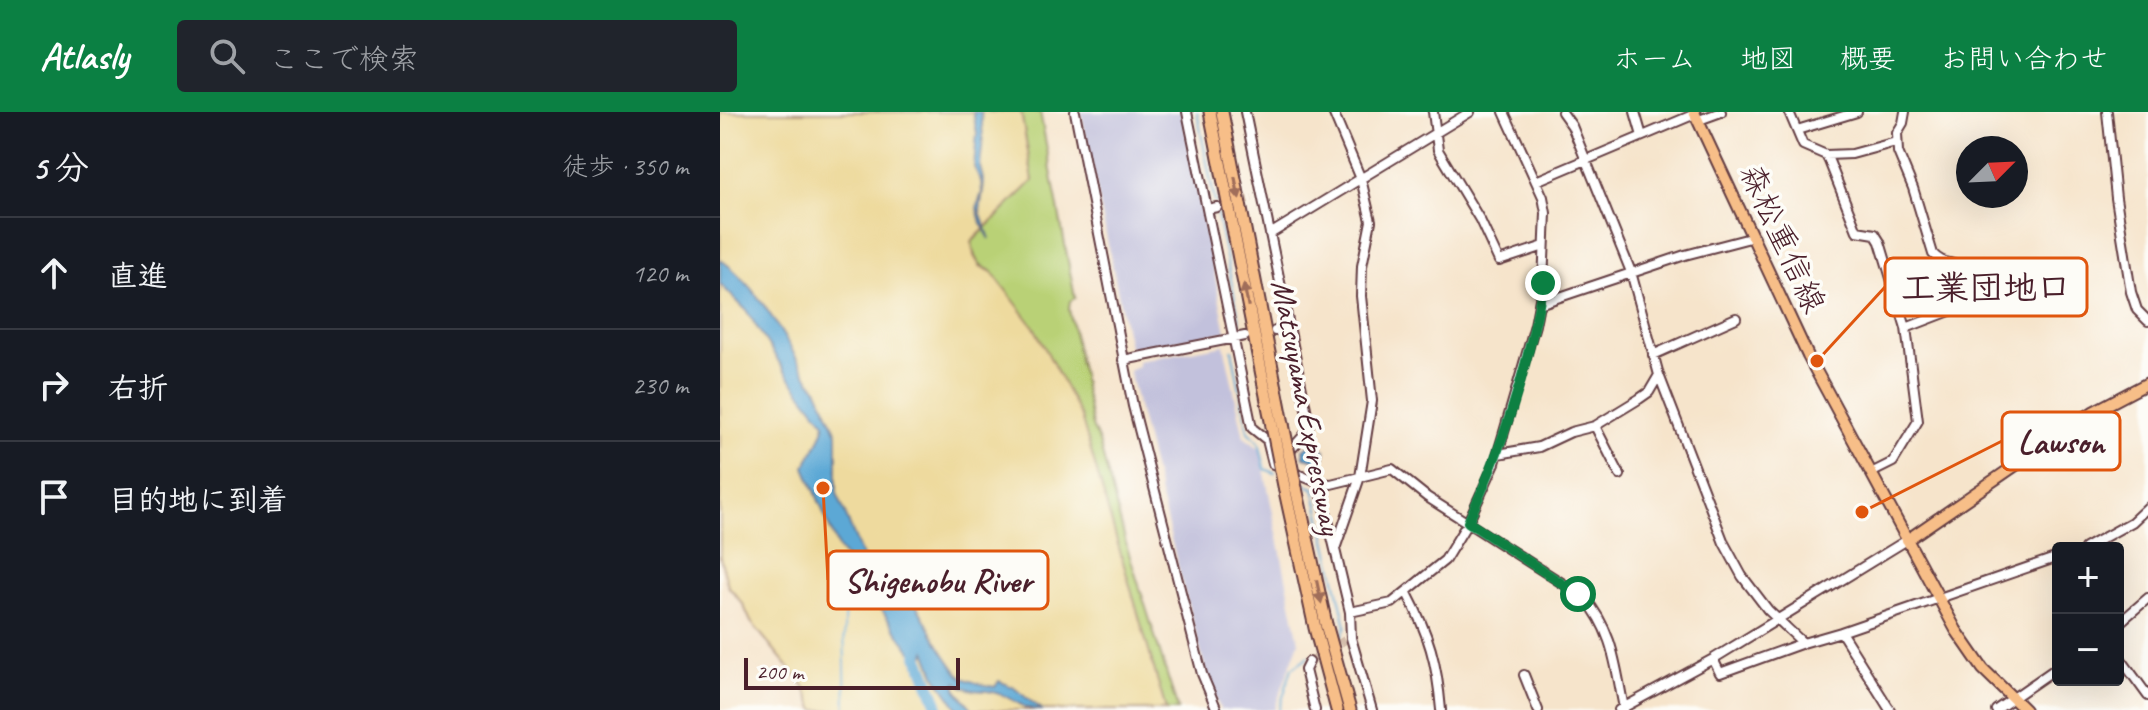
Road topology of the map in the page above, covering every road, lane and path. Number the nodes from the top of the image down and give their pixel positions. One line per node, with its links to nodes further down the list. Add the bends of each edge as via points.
1 (1075, 112): 43 (street)
2 (1187, 112): 29 (street)
3 (1210, 112): 46 (highway, Matsuyama Expressway, one-way to 3)
4 (1222, 112): 46 (highway, Matsuyama Expressway, one-way to 46)
5 (1245, 112): 19 (street)
6 (1254, 112): 19 (street)
7 (1333, 112): 26 (street)
8 (1433, 112): 21 (street)
9 (1470, 112): 21 (street)
10 (1504, 112): 27 (street)
11 (1562, 112): 25 (street)
12 (1635, 112): 22 (street)
13 (1721, 112): 18 (street)
14 (1789, 112): 20 (street)
15 (1857, 112): 20 (street)
16 (1905, 112): 23 (street)
17 (2107, 112): 36 (street, via 2131,292)
18 (1696, 116): 22 (street); 31 (main road, 森松重信線)
19 (1248, 127): 30 (street, via 1256,197)
20 (1797, 130): 24 (street, via 1803,145)
21 (1434, 134): 26 (street); 32 (street, via 1441,157 1499,261)
22 (1642, 136): 25 (street)
23 (1896, 142): 24 (street); 38 (street, via 1933,254 1964,269 1968,284 1963,306)
24 (1826, 155): 38 (street, via 1857,231 1875,234 1880,242)
25 (1586, 159): 27 (street); 33 (street)
26 (1361, 179): 30 (street); 52 (street, via 1371,221 1361,296 1372,401)
27 (1536, 181): 32 (street, via 1546,213)
28 (1217, 207): 29 (street)
29 (1207, 209): 41 (street)
30 (1270, 234): 37 (street)
31 (1754, 237): 33 (street); 50 (main road, 森松重信線, via 1808,356)
32 (1544, 246): 34 (street)
33 (1631, 272): 34 (street); 42 (street)
34 (1539, 304): 48 (street)
35 (1736, 318): 42 (street)
36 (2148, 321)
37 (1289, 328): 39 (street); 49 (street, via 1309,423 1287,454)
38 (1906, 328): 50 (street, via 1918,421 1893,462)
39 (1275, 331)
40 (1245, 336): 41 (street)
41 (1233, 338): 43 (street); 49 (street, via 1252,428 1267,440 1273,464)
42 (1653, 355): 44 (street)
43 (1123, 360): 77 (street, via 1180,596)
44 (1659, 375): 47 (street, via 1649,392); 65 (street, via 1724,543 1742,576)
45 (2148, 383): 57 (main road, via 2093,412)
46 (1278, 425): 54 (highway, Matsuyama Expressway, bridge)
47 (1595, 426): 48 (street, via 1539,447); 51 (street)
48 (1498, 454): 56 (street)
49 (1284, 468): 53 (street)
50 (1871, 473): 57 (main road, 森松重信線)
51 (1620, 475)
52 (1360, 477): 53 (street); 56 (street, via 1392,469); 59 (street)
53 (1319, 483): 59 (street)
54 (1290, 490): 79 (highway, Matsuyama Expressway, via 1315,628); 80 (highway, Matsuyama Expressway, one-way to 80)
55 (2148, 507): 58 (street)
56 (1468, 522): 61 (street, via 1445,560); 76 (street, via 1584,597 1598,614 1609,635)
57 (1907, 540): 62 (main road, 森松重信線); 65 (street)
58 (2097, 542)
59 (1335, 550): 64 (street)
60 (2052, 559): 62 (street)
61 (1407, 593): 64 (street, via 1392,603); 82 (street, via 1433,650)
62 (1939, 597): 67 (street); 75 (main road, 森松重信線, via 1967,648)
63 (2148, 598): 66 (street)
64 (1350, 612): 81 (street, via 1348,639)
65 (1778, 619): 68 (street); 69 (street)
66 (2124, 619)
67 (1841, 632): 68 (street); 84 (street)
68 (1803, 643): 69 (street, via 1720,673)
69 (1713, 659): 76 (street)
70 (1309, 662): 78 (street, via 1305,670)
71 (2124, 663): 74 (street)
72 (2052, 671): 75 (street)
73 (1524, 675): 83 (street)
74 (2148, 696)
75 (2012, 698): 85 (street); 86 (main road, 森松重信線)
76 (1621, 709)
77 (1217, 710)
78 (1315, 710)
79 (1337, 710)
80 (1350, 710)
81 (1372, 710)
82 (1441, 710)
83 (1538, 710)
84 (1890, 710)
85 (1996, 710)
86 (2025, 710)

